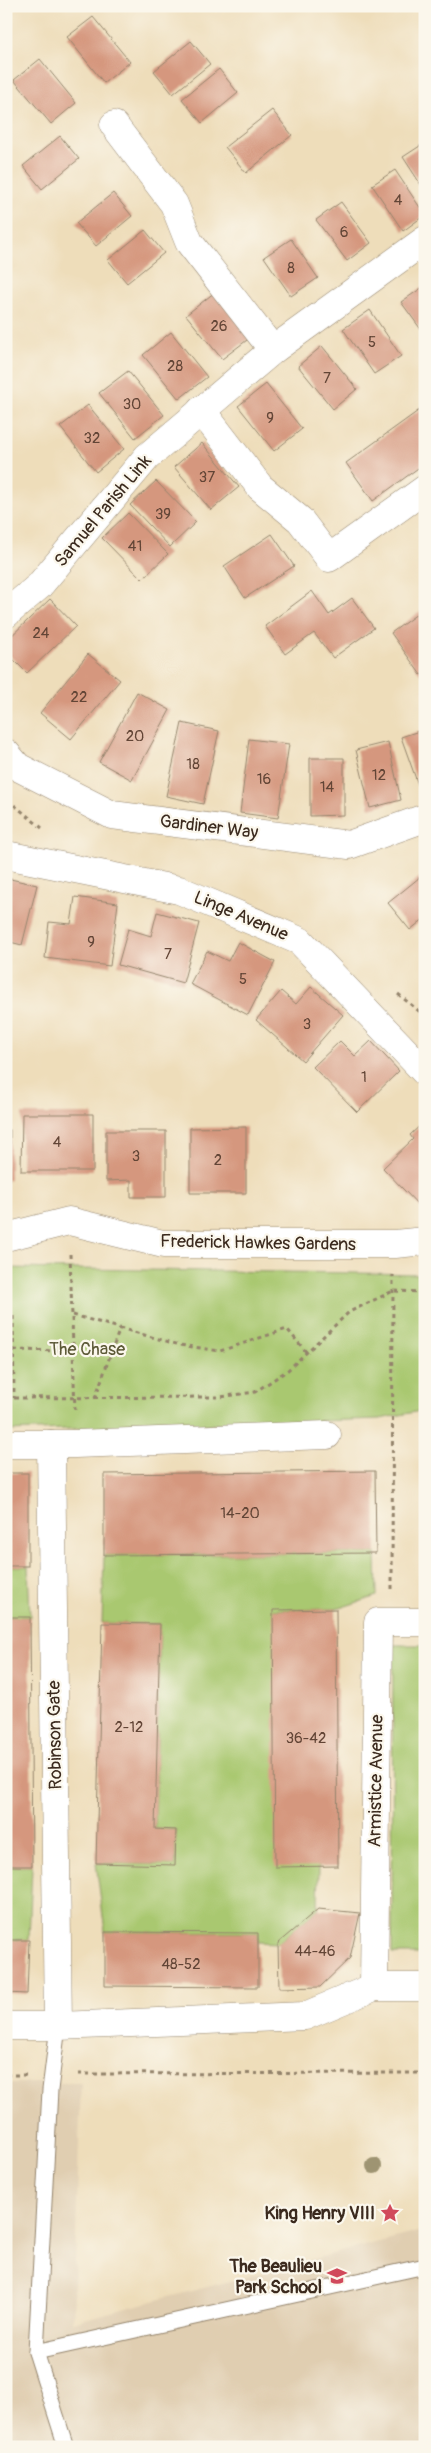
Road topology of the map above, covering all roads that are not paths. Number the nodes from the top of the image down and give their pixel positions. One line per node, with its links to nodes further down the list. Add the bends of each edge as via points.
1 (114, 125): 3 (street, via 174,204 189,242)
2 (425, 240): 3 (street, Samuel Parish Link)
3 (273, 350): 4 (street, Samuel Parish Link)
4 (201, 410): 5 (street, via 260,487 300,520 330,558); 6 (street, Samuel Parish Link, via 147,457 39,586)
5 (425, 489)
6 (6, 614)
7 (6, 753): 8 (street, Gardiner Way, via 18,768 112,815 348,845)
8 (425, 818)
9 (6, 855): 10 (street, Linge Avenue, via 179,890 300,942)
10 (425, 1072)
11 (6, 1237): 12 (street, Frederick Hawkes Gardens, via 69,1221 163,1244 395,1244)
12 (425, 1241)
13 (327, 1435): 15 (street)
14 (6, 1444): 15 (street)
15 (51, 1444): 20 (street, Robinson Gate)
16 (425, 1622): 17 (street, Armistice Avenue, via 378,1622)
17 (374, 1987): 18 (street); 20 (street, via 306,2016)
18 (425, 1987)
19 (6, 2026): 20 (street)
20 (58, 2026): 22 (lane)
21 (425, 2266): 22 (lane)
22 (36, 2352): 23 (lane)
23 (66, 2447)

